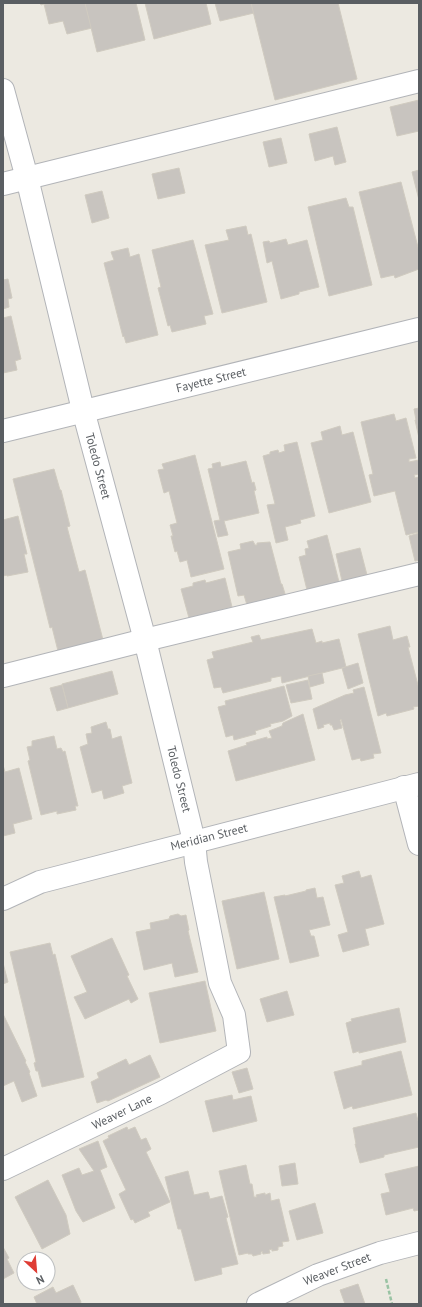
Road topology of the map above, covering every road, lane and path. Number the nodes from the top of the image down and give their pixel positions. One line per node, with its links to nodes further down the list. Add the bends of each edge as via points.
1 (419, 82): 3 (street)
2 (3, 90): 3 (street, Toledo Street)
3 (27, 178): 4 (street); 6 (street, Toledo Street)
4 (3, 184)
5 (419, 329): 6 (street, Fayette Street)
6 (83, 410): 7 (street, Fayette Street); 9 (street, Toledo Street)
7 (3, 431)
8 (419, 574): 9 (street)
9 (145, 640): 10 (street); 12 (street, Toledo Street)
10 (3, 676)
11 (412, 786): 12 (street, Meridian Street); 13 (street)
12 (194, 841): 14 (street, Meridian Street, via 40,882); 15 (street, Toledo Street, via 220,983 234,1015)
13 (419, 844)
14 (3, 899)
15 (239, 1052): 16 (street, Weaver Lane, via 161,1093)
16 (3, 1169)
17 (419, 1242): 18 (street, Weaver Street, via 318,1274)
18 (258, 1304)

